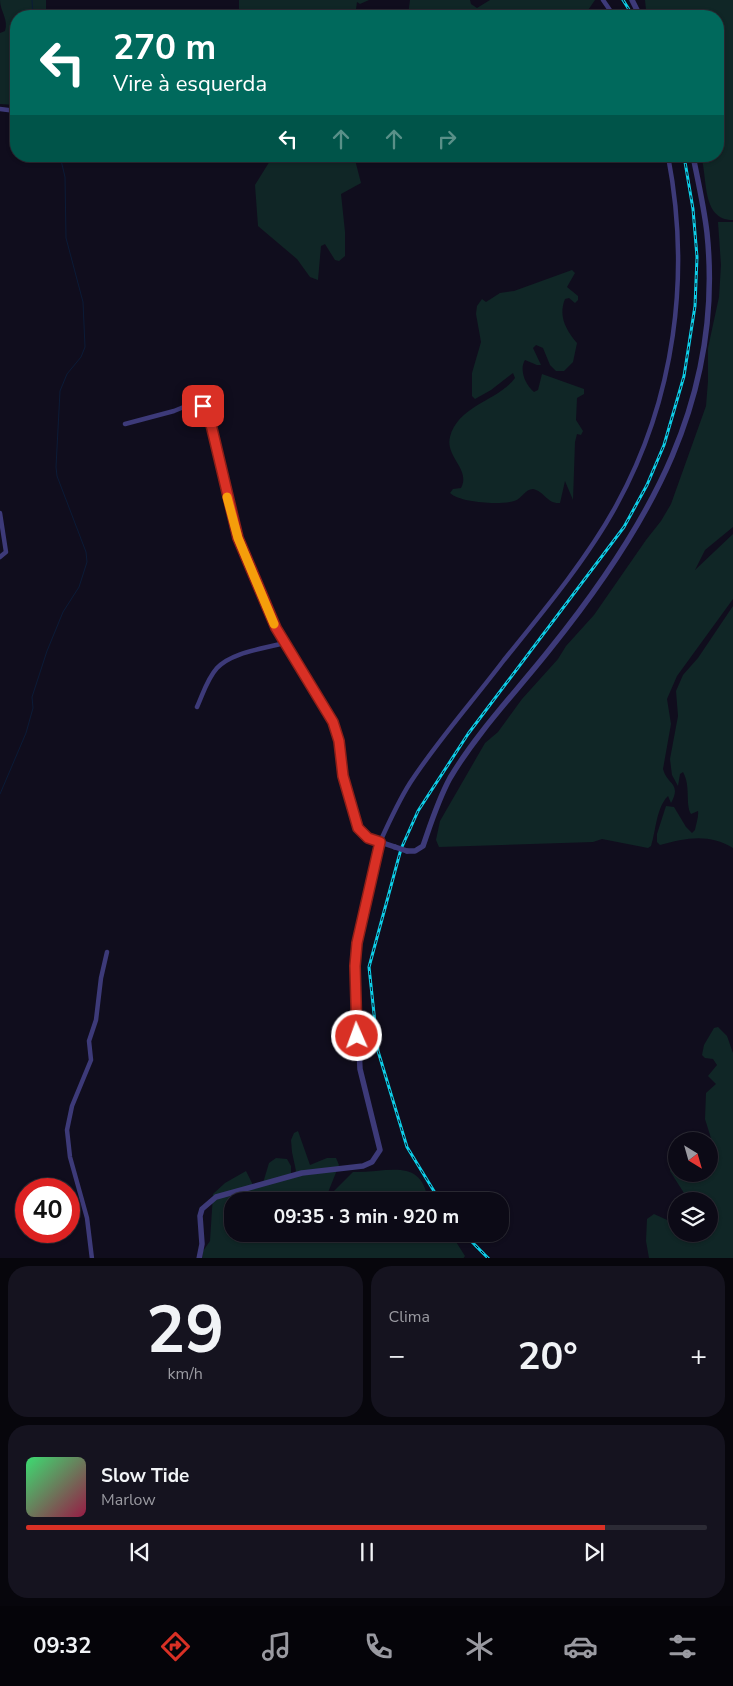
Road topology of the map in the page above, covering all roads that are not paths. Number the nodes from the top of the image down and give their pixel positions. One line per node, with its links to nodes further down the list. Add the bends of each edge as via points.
1 (669, 162): 8 (street, via 679,233 677,309 668,368 648,434 628,484 580,560 411,781)
2 (694, 162): 8 (street, bridge, via 707,233 705,339 696,388 681,438 661,484 578,612 499,710 456,771 433,813 423,846 407,851)
3 (125, 424): 6 (street, via 191,404 200,404 206,409 238,538)
4 (0, 512): 5 (street, via 6,552)
5 (0, 556)
6 (284, 643): 7 (street, via 239,655 218,667); 8 (street, via 333,722 343,776 358,828 368,838)
7 (198, 707)
8 (380, 842): 11 (street, via 361,916 355,966 360,1069 380,1150 372,1162 363,1166 302,1173 216,1197 207,1203 200,1216 202,1244)
9 (107, 952): 10 (street, via 96,1020 89,1041 91,1060 66,1130)
10 (92, 1258)
11 (199, 1258)

